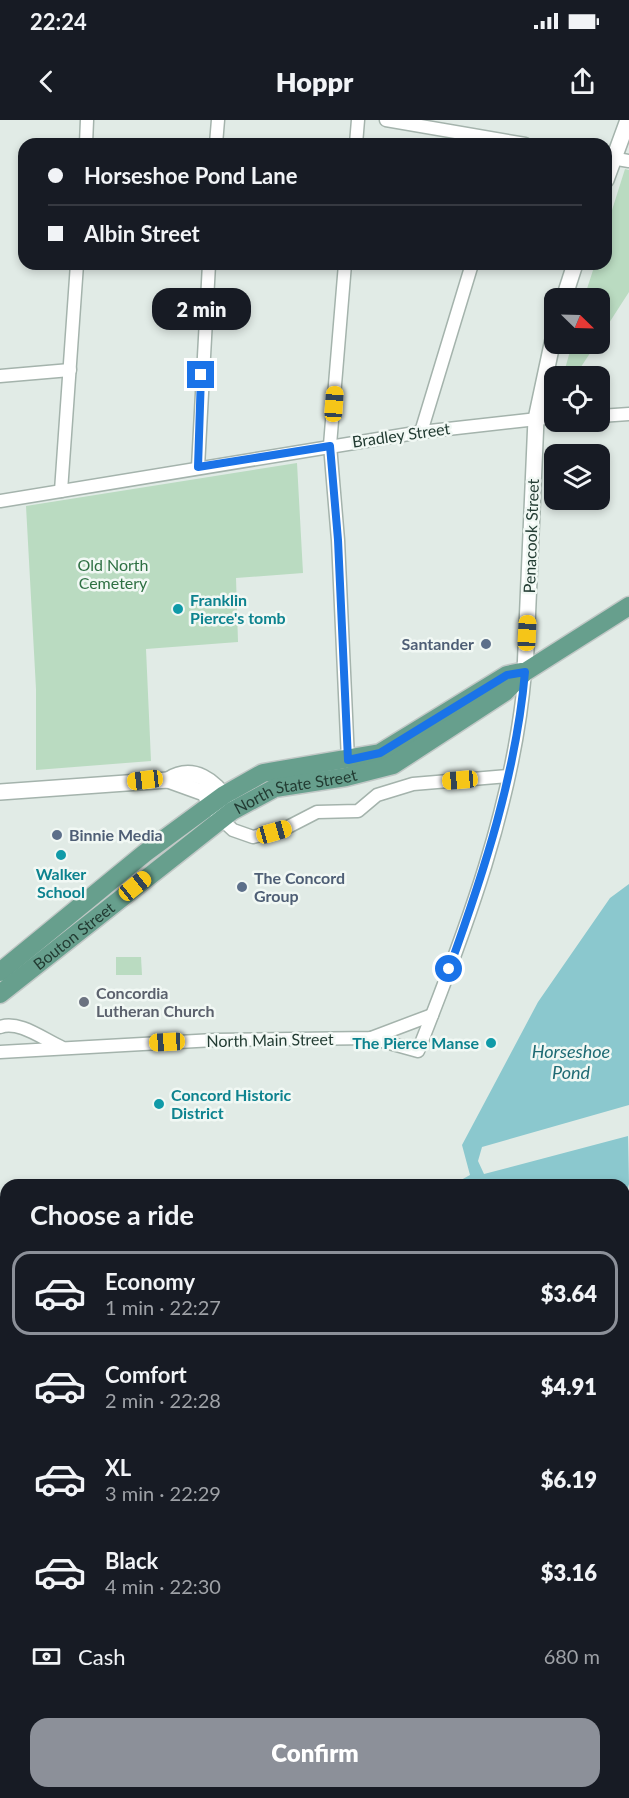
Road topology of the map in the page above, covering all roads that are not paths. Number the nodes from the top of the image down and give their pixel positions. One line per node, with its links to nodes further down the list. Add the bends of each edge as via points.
1 (87, 120): 6 (street)
2 (218, 120): 7 (street)
3 (358, 120): 8 (street)
4 (386, 120): 9 (street)
5 (628, 120): 10 (street)
6 (86, 138)
7 (216, 138)
8 (356, 138)
9 (484, 138)
10 (616, 159)
11 (77, 270): 18 (street)
12 (209, 270): 26 (street)
13 (345, 270): 25 (street)
14 (470, 270): 24 (street)
15 (573, 270): 16 (street)
16 (567, 288)
17 (550, 354): 23 (street, Penacook Street)
18 (69, 370): 19 (street); 27 (street)
19 (0, 376)
20 (629, 414): 21 (street)
21 (610, 415)
22 (544, 418): 23 (street, Bradley Street)
23 (536, 419): 24 (street, Bradley Street); 30 (street, Penacook Street)
24 (421, 432): 25 (street, Bradley Street)
25 (330, 446): 26 (street, Bradley Street); 31 (street)
26 (198, 467): 27 (street, Bradley Street)
27 (62, 491): 28 (street, Bradley Street)
28 (0, 501)
29 (629, 606): 30 (main road, North State Street)
30 (525, 672): 31 (main road, North State Street, via 507,675 380,753); 32 (street); 34 (main road, North State Street, via 505,692 393,765 275,788)
31 (348, 760): 34 (main road, North State Street, via 263,773)
32 (508, 776): 34 (street, via 413,784 377,795 358,811 317,812 286,828 254,837 244,833); 37 (street, via 486,865)
33 (0, 792): 34 (street, North State Street, via 168,780 189,773 216,783)
34 (222, 807): 35 (main road, Bouton Street, via 145,853); 36 (main road, Bouton Street)
35 (0, 972)
36 (0, 994)
37 (432, 1015): 39 (street, North Main Street); 39 (street, North Main Street, via 418,1051)
38 (0, 1027): 40 (street, via 22,1027)
39 (371, 1038): 40 (street, North Main Street, via 214,1040)
40 (62, 1048): 41 (street, North Main Street)
41 (0, 1052)

